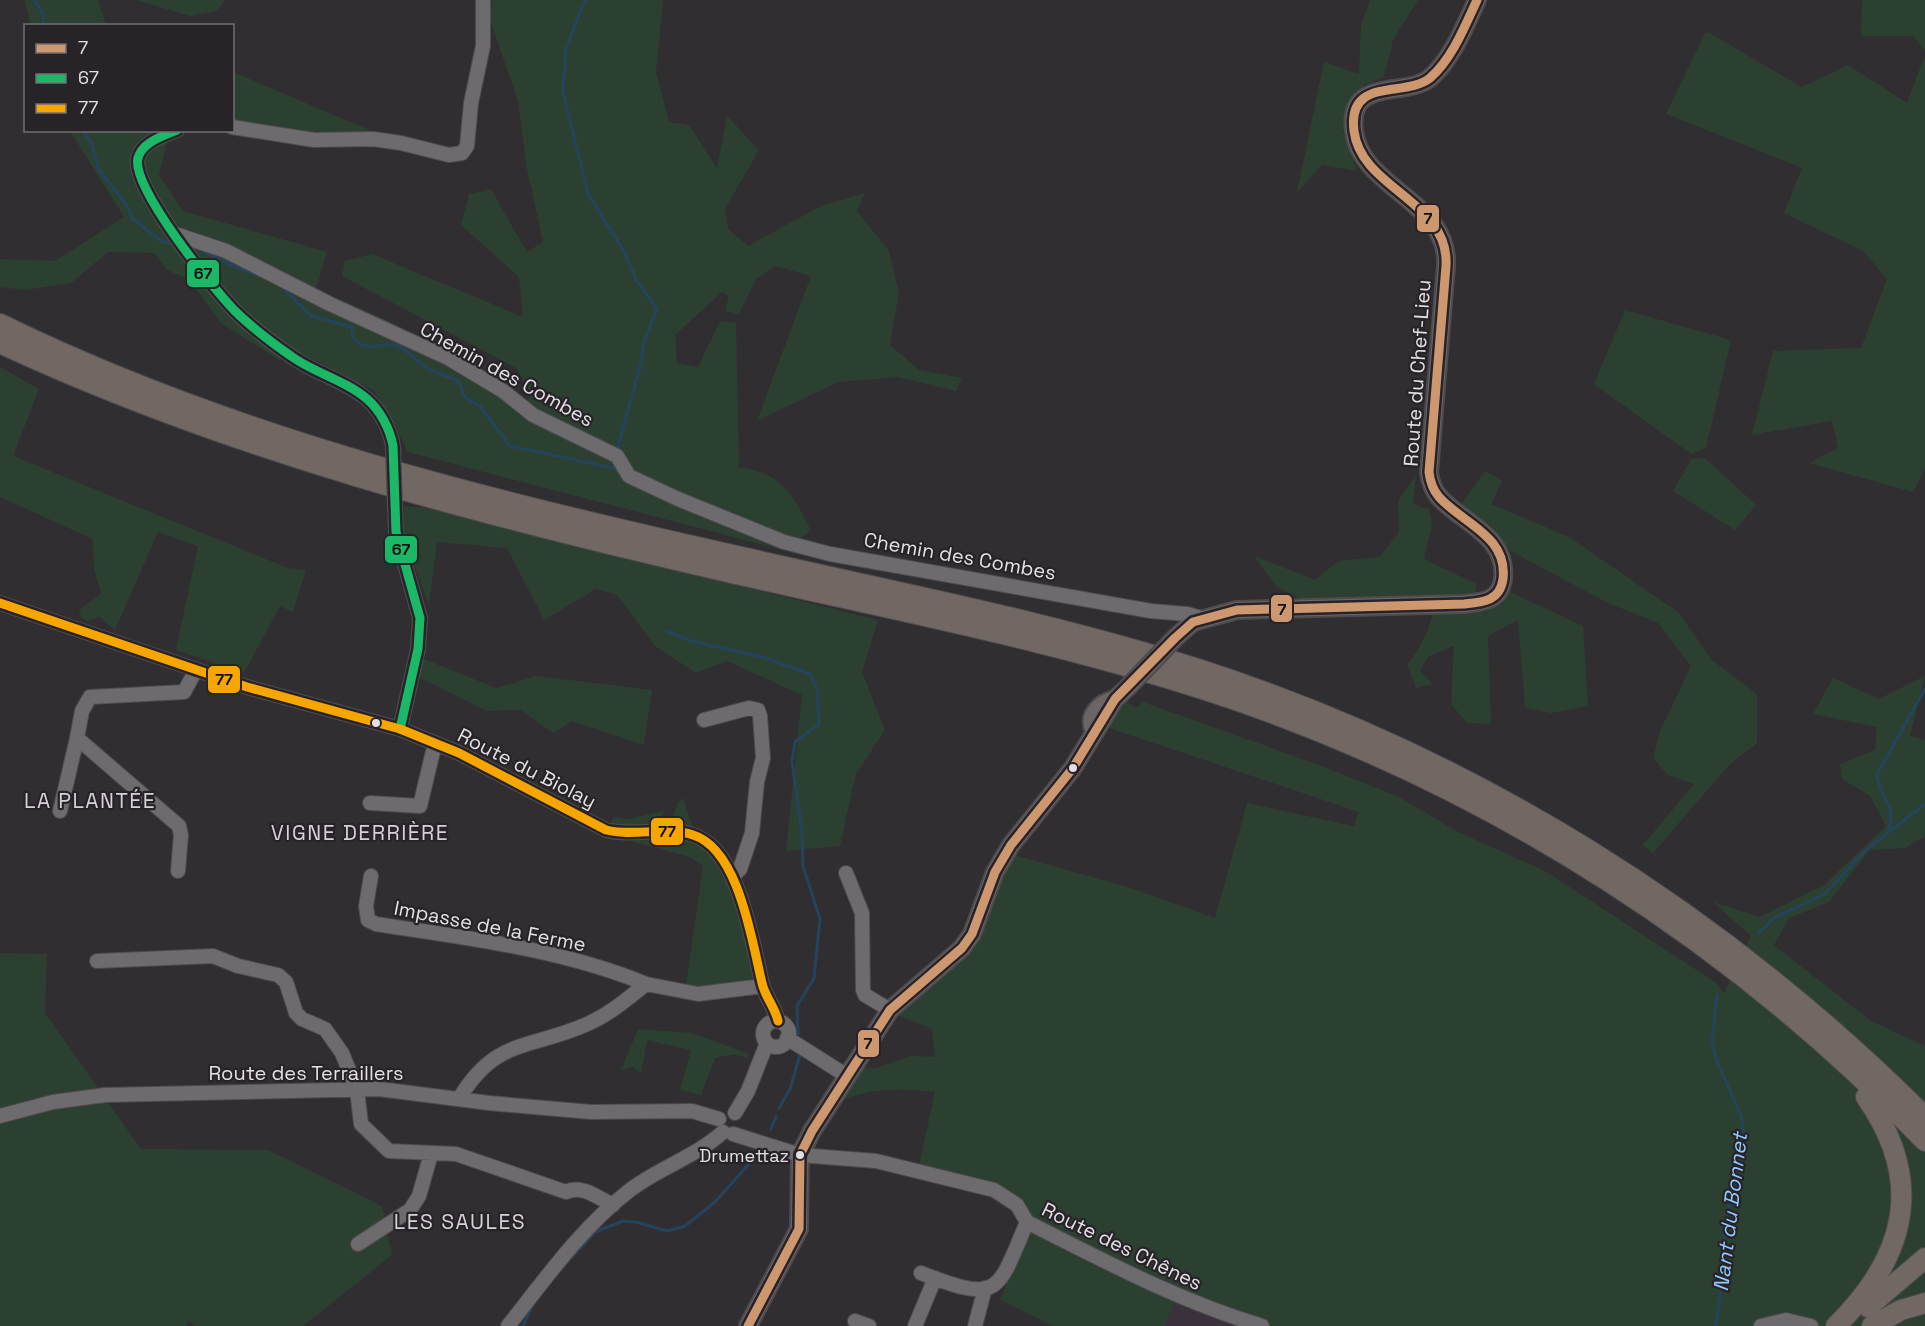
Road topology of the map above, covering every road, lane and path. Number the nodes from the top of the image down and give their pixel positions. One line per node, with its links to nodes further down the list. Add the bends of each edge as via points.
1 (483, 0): 3 (street, via 483,46 467,146 462,153 449,155 383,141 314,140)
2 (1477, 0): 9 (main road, Route du Chef-Lieu, via 1453,48 1433,75 1416,85 1369,95 1357,109 1353,127 1367,160 1430,219 1446,245 1429,472 1441,499 1485,534 1498,550 1503,565 1502,586 1494,597 1477,603 1250,609)
3 (234, 127)
4 (173, 132): 5 (street, via 151,142 137,163 143,187)
5 (175, 234): 9 (street, Chemin des Combes, via 226,251 448,358 503,391 533,415 617,456 629,476 784,542 830,554); 12 (street, bridge, via 216,291 262,335 293,358 367,399 387,426 393,446 396,532 420,618 418,650)
6 (0, 324): 33 (highway, via 185,401 358,459 618,528 1091,638 1199,670 1324,715 1480,787 1649,887 1854,1047)
7 (0, 343): 26 (highway, via 177,417 380,483 601,542 987,629 1147,672 1279,716 1401,767 1534,836 1681,930)
8 (0, 603): 10 (street, Route du Biolay)
9 (1204, 619): 24 (main road, Route du Chef-Lieu, bridge, via 1193,622 1115,699 1098,707 1091,719 1094,731 1074,768 1030,819 995,872 972,934 962,948)
10 (196, 670): 12 (street, Route du Biolay); 13 (street, via 184,692 90,697 81,711)
11 (704, 720): 19 (street, via 750,708 758,710 760,716 763,758 752,832 740,869)
12 (400, 729): 14 (street, Route du Biolay)
13 (77, 738): 16 (street); 17 (street, via 179,826 182,835)
14 (435, 743): 15 (street, via 420,806); 19 (street, Route du Biolay, via 606,830 696,836 715,850)
15 (370, 803)
16 (60, 812)
17 (178, 871)
18 (846, 873): 24 (street, via 862,913 863,990)
19 (734, 875): 23 (street, Route du Biolay)
20 (371, 876): 22 (street, Impasse de la Ferme, via 366,906 368,920 376,924 533,952 611,970)
21 (97, 961): 30 (street, via 213,956 278,975 286,982 296,1013 325,1029 342,1053)
22 (646, 984): 23 (street, via 698,994); 31 (street, via 612,1011 585,1025 498,1055 477,1072)
23 (765, 991): 25 (street, Route du Biolay)
24 (890, 1010): 29 (main road, Route du Chef-Lieu)
25 (775, 1021): 27 (street, via 787,1028); 28 (street, via 763,1031)
26 (1798, 1021): 36 (highway); 57 (highway, via 1883,1119 1900,1154 1906,1181 1905,1213 1895,1250 1869,1291)
27 (787, 1038): 28 (street, via 779,1046); 29 (street)
28 (769, 1044): 34 (street, via 748,1091)
29 (847, 1076): 38 (main road, Route du Chef-Lieu)
30 (357, 1090): 31 (street, Route des Terraillers, via 393,1090); 32 (street, Route des Terraillers, via 105,1095 53,1101); 37 (street, via 361,1124 388,1151)
31 (459, 1099): 34 (street, Route des Terraillers, via 591,1112 692,1111)
32 (0, 1116)
33 (1925, 1117)
34 (728, 1123): 35 (street, Route des Terraillers); 39 (street, via 711,1143 634,1187)
35 (756, 1141): 38 (street, Route des Chênes)
36 (1925, 1141)
37 (431, 1154): 39 (street, via 456,1154 566,1192 582,1189); 41 (street, via 419,1197 410,1210)
38 (800, 1155): 40 (street, Route des Chênes, via 886,1163 994,1190 1017,1205); 50 (main road, via 799,1229)
39 (613, 1205): 49 (street, via 541,1280)
40 (1027, 1222): 46 (street, via 1005,1274 996,1285); 54 (street, Route des Chênes, via 1141,1281 1215,1312)
41 (358, 1244)
42 (1925, 1258): 58 (highway)
43 (1925, 1264): 59 (highway)
44 (921, 1273): 45 (street)
45 (935, 1278): 46 (street, via 961,1288); 52 (street)
46 (985, 1288): 53 (street)
47 (1925, 1303): 60 (highway, via 1901,1310)
48 (855, 1321): 51 (street)
49 (508, 1326)
50 (748, 1326)
51 (869, 1326)
52 (915, 1326)
53 (975, 1326)
54 (1262, 1326)
55 (1761, 1326): 56 (street, via 1780,1320)
56 (1811, 1326)
57 (1836, 1326)
58 (1844, 1326)
59 (1854, 1326)
60 (1872, 1326)

